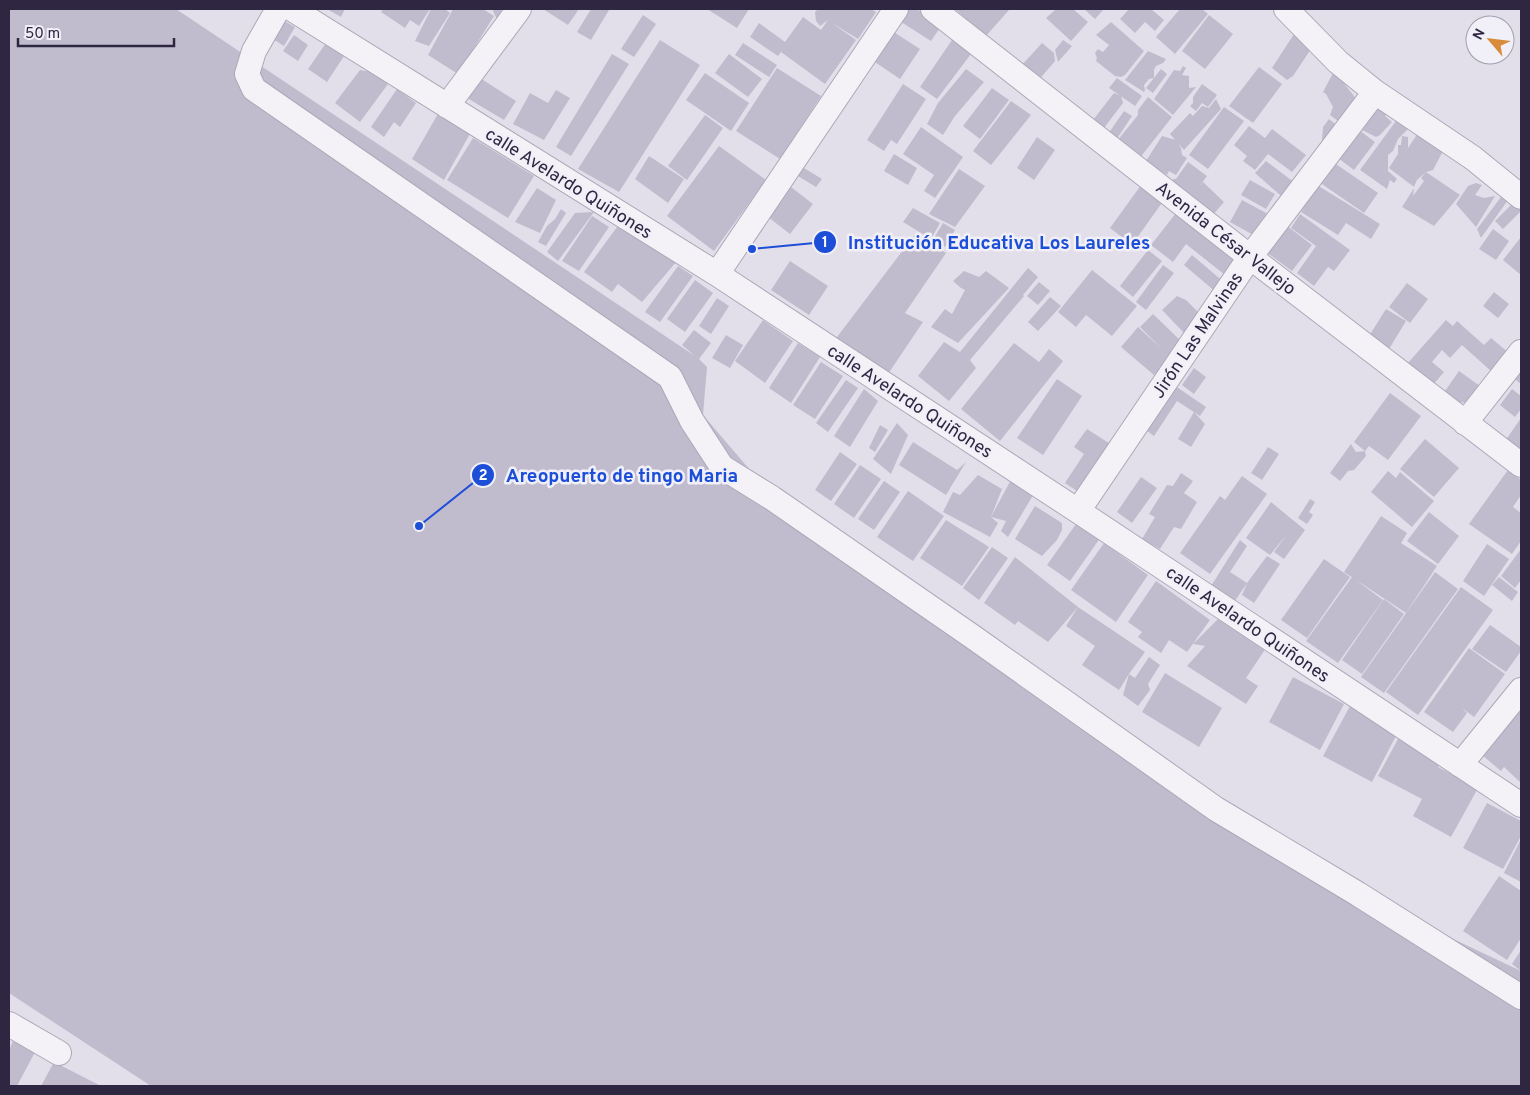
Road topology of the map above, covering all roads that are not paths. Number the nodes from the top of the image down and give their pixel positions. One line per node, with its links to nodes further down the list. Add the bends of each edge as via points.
1 (278, 9): 19 (street, via 254,51 247,74 254,89 670,376 692,421 722,467 973,637 1216,809)
2 (292, 9): 8 (street, calle Avelardo Quiñones)
3 (520, 9): 8 (street)
4 (896, 9): 11 (street)
5 (933, 9): 10 (street, Avenida César Vallejo)
6 (1286, 9): 7 (street, via 1338,62)
7 (1375, 92): 9 (street, via 1473,158); 10 (street, Jirón Las Malvinas)
8 (447, 106): 11 (street, calle Avelardo Quiñones)
9 (1521, 196)
10 (1250, 257): 13 (street, Avenida César Vallejo); 15 (street, Jirón Las Malvinas)
11 (716, 274): 15 (street, calle Avelardo Quiñones)
12 (1521, 352): 13 (street)
13 (1465, 423): 14 (street, Avenida César Vallejo)
14 (1521, 465)
15 (1078, 510): 17 (street, calle Avelardo Quiñones)
16 (1521, 690): 17 (street)
17 (1460, 765): 18 (street, calle Avelardo Quiñones)
18 (1521, 805)
19 (1521, 996)
20 (9, 1024): 21 (street)
21 (59, 1053)

